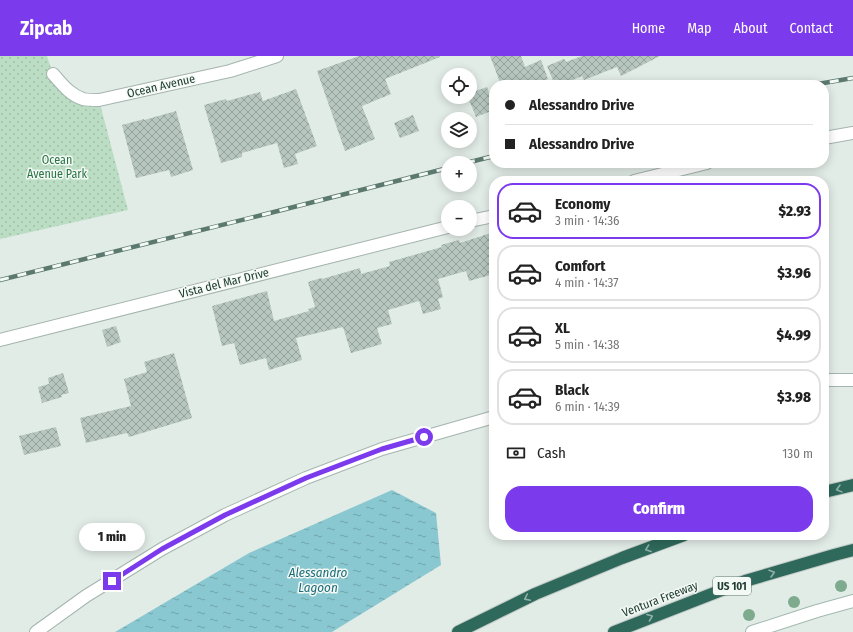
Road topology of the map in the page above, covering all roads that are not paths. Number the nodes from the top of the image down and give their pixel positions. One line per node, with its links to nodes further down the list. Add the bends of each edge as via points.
1 (277, 56): 2 (street, Ocean Avenue, via 230,71 99,100 73,95)
2 (53, 74)
3 (853, 133): 4 (street)
4 (829, 137)
5 (687, 168): 6 (street)
6 (654, 176)
7 (489, 217): 8 (street)
8 (477, 220)
9 (441, 229): 10 (street, Vista del Mar Drive)
10 (0, 340)
11 (829, 380): 12 (street)
12 (853, 380)
13 (489, 418): 19 (street, via 382,449 306,478 225,515 162,549 86,596)
14 (853, 485): 15 (highway, one-way to 15)
15 (829, 491)
16 (671, 540): 20 (highway, one-way to 20, via 535,594)
17 (853, 550): 21 (highway, Ventura Freeway / US 101, one-way to 17, via 745,581)
18 (853, 601): 22 (street)
19 (36, 632)
20 (458, 632)
21 (614, 632)
22 (752, 632)

